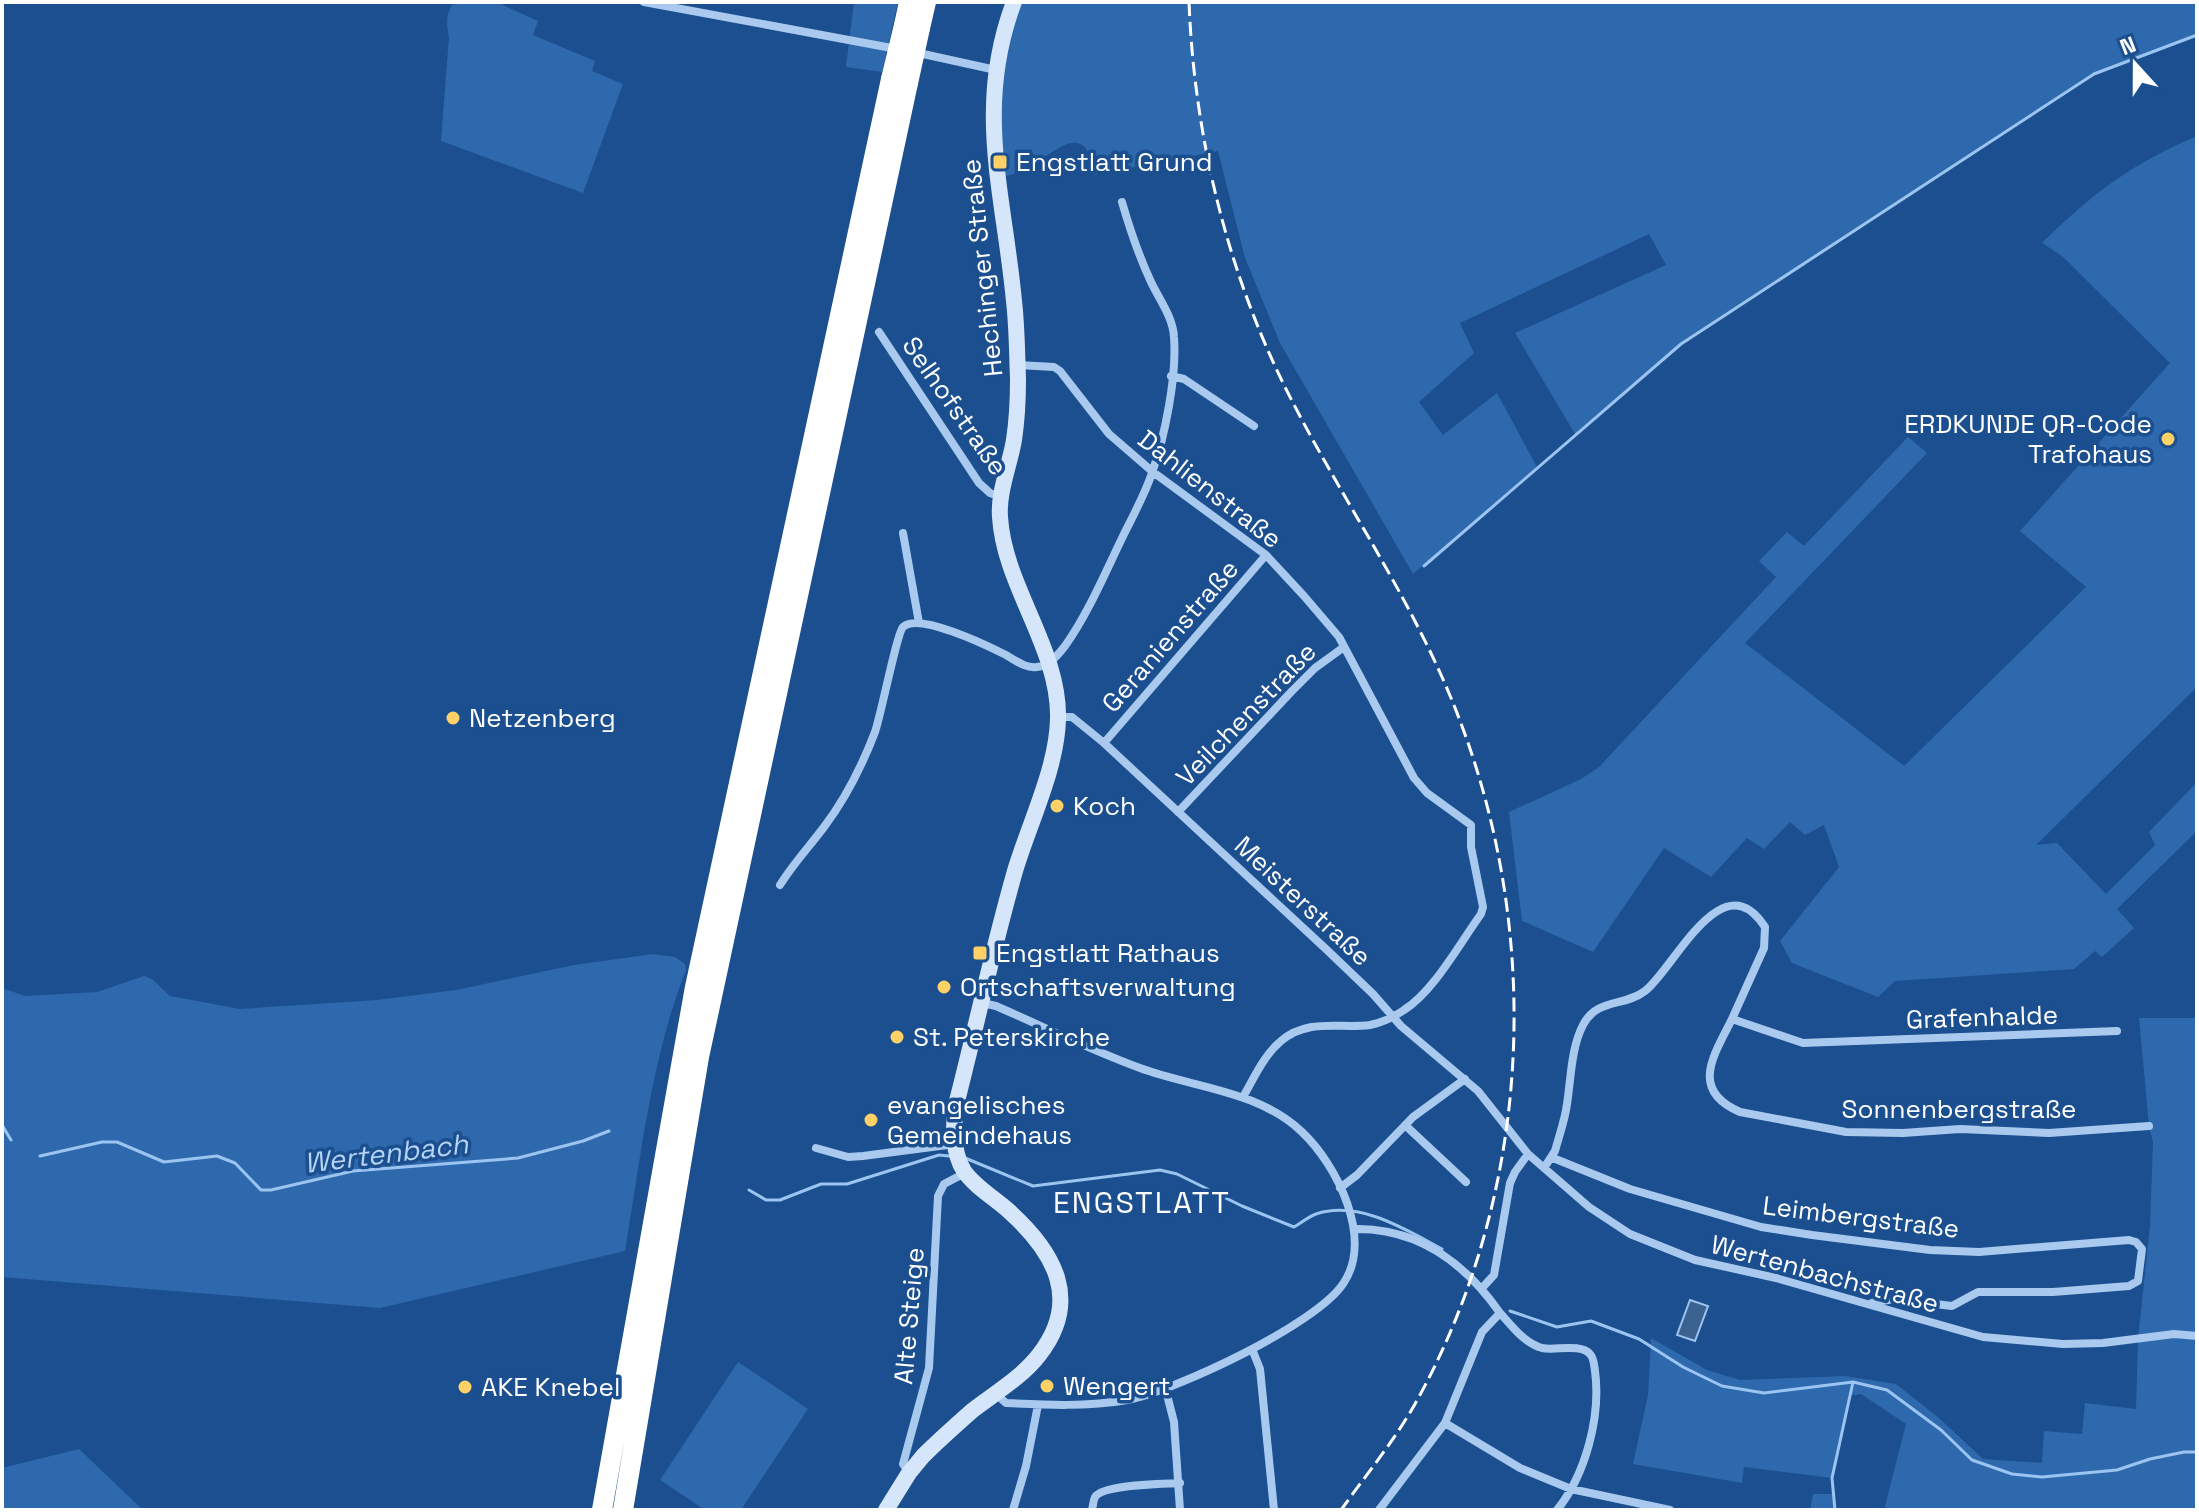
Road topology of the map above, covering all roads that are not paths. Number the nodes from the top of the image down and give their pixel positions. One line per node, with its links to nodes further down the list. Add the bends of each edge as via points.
1 (644, 2): 6 (street)
2 (909, 2): 5 (highway)
3 (926, 2): 5 (highway)
4 (1014, 2): 6 (street, Hechinger Straße)
5 (912, 27): 7 (highway, bridge)
6 (996, 70): 10 (street, Hechinger Straße, via 996,179 1014,301)
7 (900, 81): 54 (highway, via 695,987); 55 (highway, via 699,1057)
8 (1122, 202): 11 (street, via 1132,238 1173,327)
9 (879, 332): 14 (street, Selhofstraße, via 979,483)
10 (1017, 365): 13 (street, Dahlienstraße, via 1060,371 1109,434); 14 (street, Hechinger Straße, via 1018,410)
11 (1171, 376): 12 (street, via 1184,379); 13 (street)
12 (1254, 426)
13 (1153, 472): 16 (street, Dahlienstraße); 19 (street, via 1102,581 1066,645)
14 (1001, 497): 19 (street, Hechinger Straße, via 1004,540)
15 (903, 533): 17 (street)
16 (1266, 555): 18 (street, Dahlienstraße); 21 (street, Geranienstraße)
17 (919, 623): 19 (street, via 951,631 1026,667); 23 (street, via 909,623 898,635 881,714 857,775)
18 (1344, 647): 22 (street, Veilchenstraße, via 1315,668); 25 (street, Dahlienstraße, via 1414,778 1471,825 1483,907 1421,997)
19 (1048, 663): 20 (street, Hechinger Straße)
20 (1058, 717): 21 (street, Meisterstraße, via 1072,717); 24 (street, Hechinger Straße)
21 (1104, 743): 22 (street, Meisterstraße)
22 (1178, 812): 25 (street, Meisterstraße)
23 (780, 885)
24 (982, 1003): 29 (street, via 1143,1069); 33 (street, Hechinger Straße, via 956,1105)
25 (1393, 1016): 28 (street, Meisterstraße); 29 (street, via 1372,1025 1316,1025 1293,1032 1261,1065)
26 (1732, 1019): 27 (street, Grafenhalde, via 1803,1043); 31 (street, Sonnenbergstraße, via 1709,1077 1716,1097 1740,1112 1846,1132 2049,1133); 36 (street, Sonnenbergstraße, via 1764,948 1765,927 1753,912 1737,906 1708,918 1641,994 1600,1006 1582,1026)
27 (2117, 1031)
28 (1465, 1079): 30 (street); 32 (street, Meisterstraße)
29 (1243, 1097): 40 (street, via 1301,1131)
30 (1405, 1125): 39 (street); 40 (street)
31 (2149, 1126)
32 (1508, 1130): 35 (street, Wertenbachstraße)
33 (955, 1144): 34 (street, via 863,1156); 37 (street, Hechinger Straße)
34 (816, 1148)
35 (1528, 1154): 38 (street, Wertenbachstraße); 42 (street, via 1510,1183 1494,1275)
36 (1553, 1158): 38 (street, Sonnenbergstraße); 43 (street, Leimbergstraße, via 1630,1189 1761,1227 1856,1242 1979,1252 2129,1240 2142,1249 2138,1281 2129,1286 1978,1292 1952,1306 1893,1299)
37 (962, 1167): 48 (street, via 1043,1245 1057,1276 1059,1306 1048,1342); 51 (street, Alte Steige, via 938,1196 932,1346 903,1464)
38 (1544, 1168): 43 (street, Wertenbachstraße, via 1610,1223 1651,1245)
39 (1466, 1182)
40 (1340, 1188): 41 (street)
41 (1354, 1224): 42 (street, via 1416,1241 1453,1262); 46 (street, via 1353,1262 1343,1285 1318,1308)
42 (1482, 1288): 44 (street)
43 (1869, 1303): 45 (street, Wertenbachstraße, via 2002,1340 2063,1344)
44 (1500, 1313): 50 (street, via 1482,1332); 53 (street, via 1542,1348 1583,1350 1592,1356 1594,1418)
45 (2197, 1336)
46 (1252, 1349): 47 (street); 60 (street, via 1260,1369)
47 (1165, 1387): 49 (street, via 1099,1404); 52 (street)
48 (996, 1393): 49 (street, via 1006,1403); 51 (street)
49 (1038, 1405): 57 (street)
50 (1445, 1423): 53 (street, via 1520,1468); 61 (street)
51 (909, 1473): 56 (street)
52 (1180, 1483): 58 (street, via 1100,1492); 59 (street)
53 (1571, 1489): 62 (street); 63 (street)
54 (602, 1510)
55 (623, 1510)
56 (886, 1510)
57 (1013, 1510)
58 (1092, 1510)
59 (1180, 1510)
60 (1274, 1510)
61 (1379, 1510)
62 (1557, 1510)
63 (1670, 1510)

